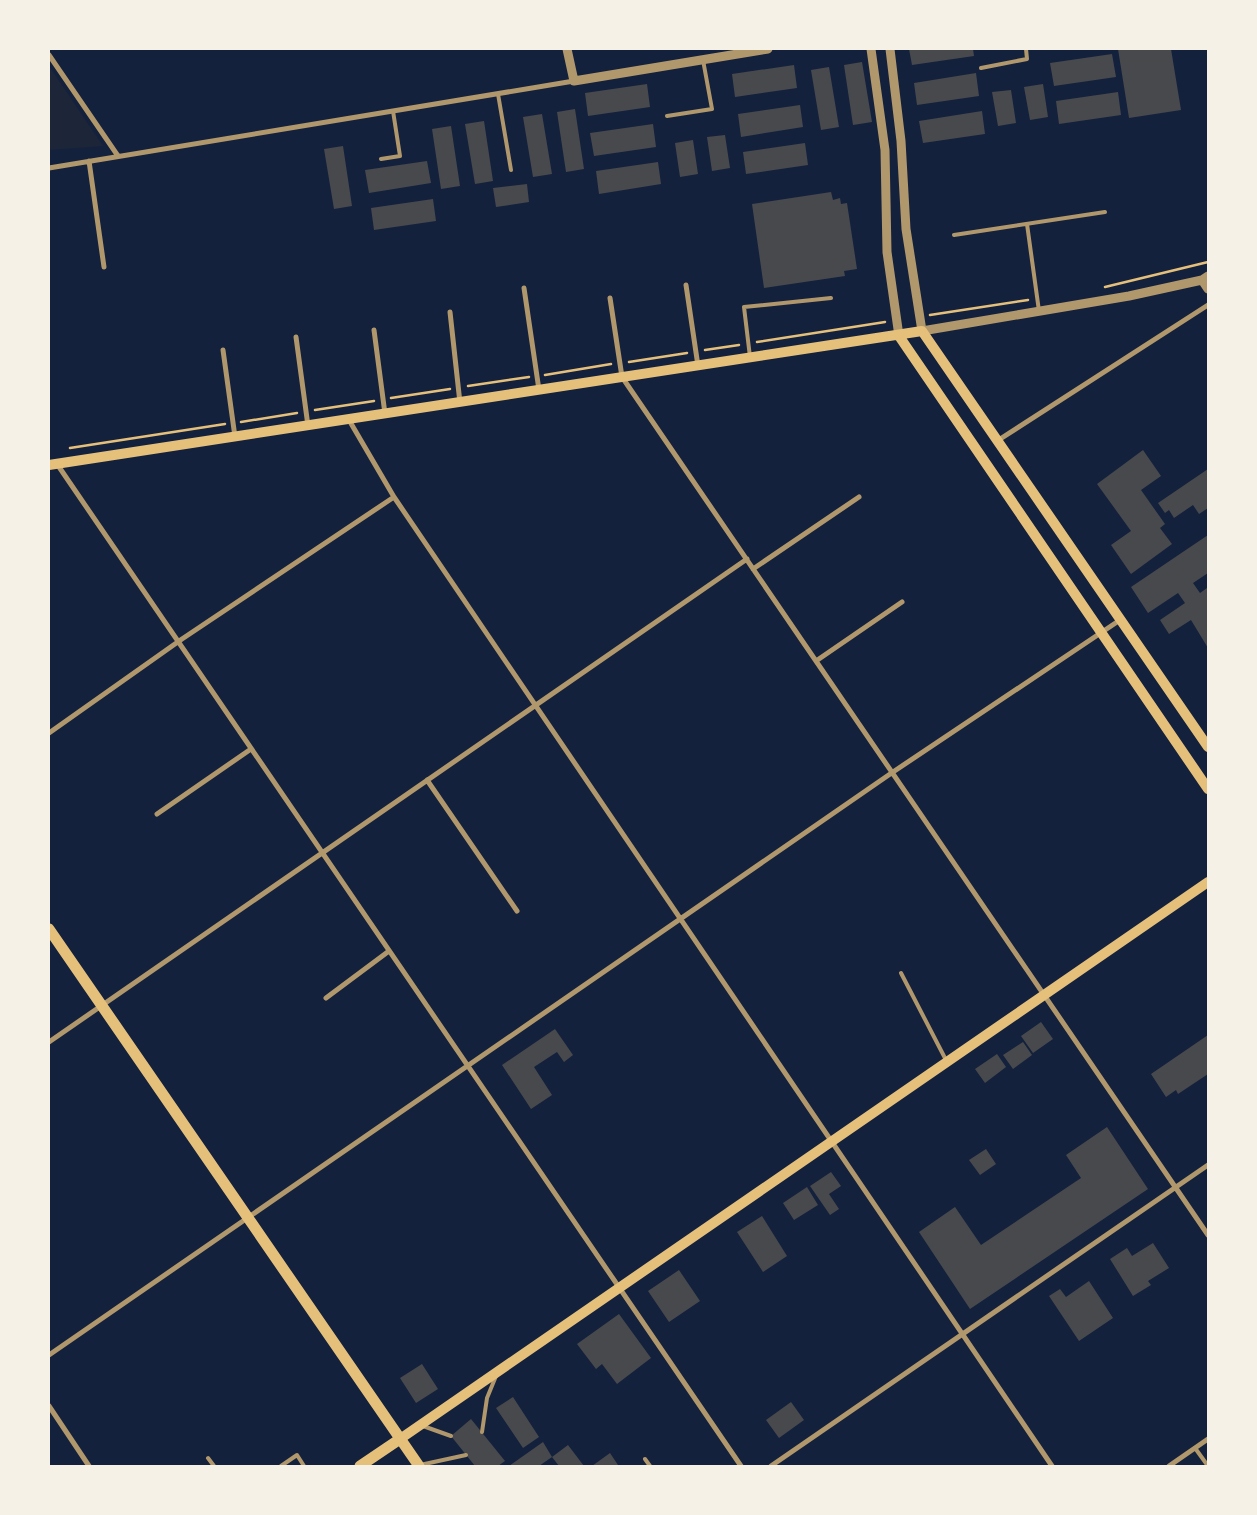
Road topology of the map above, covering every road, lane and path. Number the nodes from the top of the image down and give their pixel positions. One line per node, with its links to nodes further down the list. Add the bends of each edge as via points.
1 (567, 49): 9 (street)
2 (768, 49): 7 (street)
3 (871, 49): 33 (street, via 885,150 887,252)
4 (890, 49): 32 (street, via 904,177 906,229)
5 (1026, 49): 8 (lane, via 1028,59)
6 (49, 55): 13 (street)
7 (703, 60): 9 (street); 12 (lane, via 712,109)
8 (981, 68)
9 (574, 81): 10 (street)
10 (498, 94): 11 (street); 17 (lane)
11 (393, 111): 13 (street); 14 (lane, via 400,156)
12 (668, 116)
13 (118, 156): 15 (street)
14 (381, 159)
15 (89, 161): 16 (street); 21 (street)
16 (49, 168)
17 (511, 170)
18 (1105, 212): 19 (lane)
19 (1027, 224): 20 (lane); 30 (lane)
20 (954, 234)
21 (104, 267)
22 (1205, 278): 25 (street); 30 (street)
23 (686, 285): 37 (street)
24 (524, 288): 39 (street)
25 (1208, 289)
26 (610, 298): 38 (street)
27 (831, 298): 36 (lane, via 744,308)
28 (1208, 305): 45 (street)
29 (450, 312): 40 (street)
30 (1039, 312): 32 (street)
31 (374, 330): 41 (street)
32 (922, 331): 33 (main road); 45 (main road)
33 (899, 336): 36 (main road); 53 (main road)
34 (296, 337): 43 (street)
35 (223, 350): 44 (street)
36 (750, 359): 37 (main road)
37 (698, 367): 38 (main road)
38 (622, 377): 39 (main road); 49 (street)
39 (539, 391): 40 (main road)
40 (460, 403): 41 (main road)
41 (386, 414): 42 (main road)
42 (349, 420): 43 (main road); 47 (street)
43 (308, 426): 44 (main road)
44 (235, 437): 46 (main road)
45 (997, 440): 52 (main road)
46 (53, 464): 54 (street)
47 (394, 497): 54 (street); 56 (street)
48 (859, 497): 50 (street)
49 (747, 559): 50 (street); 56 (street)
50 (753, 569): 55 (street)
51 (902, 602): 55 (street)
52 (1122, 619): 53 (street); 58 (main road)
53 (1102, 633): 60 (street); 62 (main road)
54 (178, 642): 57 (street); 59 (street)
55 (816, 661): 60 (street)
56 (535, 706): 61 (street); 67 (street)
57 (49, 732)
58 (1208, 747)
59 (251, 749): 63 (street); 64 (street)
60 (892, 772): 67 (street); 71 (street)
61 (427, 780): 64 (street); 66 (street)
62 (1208, 789)
63 (157, 814)
64 (322, 853): 69 (street); 73 (street)
65 (1208, 882): 71 (main road)
66 (517, 911)
67 (681, 918): 76 (street); 77 (street)
68 (49, 931): 73 (main road)
69 (389, 951): 72 (street); 76 (street)
70 (901, 973): 75 (lane)
71 (1045, 995): 75 (main road); 79 (street)
72 (326, 998)
73 (101, 1006): 74 (street); 80 (main road)
74 (49, 1042)
75 (948, 1062): 77 (main road)
76 (468, 1067): 80 (street); 82 (street)
77 (831, 1142): 82 (main road); 83 (street)
78 (1208, 1165): 79 (street)
79 (1176, 1187): 81 (street); 83 (street)
80 (248, 1219): 84 (street); 90 (main road)
81 (1208, 1234)
82 (620, 1288): 85 (main road); 103 (street)
83 (962, 1334): 104 (street); 105 (street)
84 (49, 1355)
85 (498, 1372): 87 (main road); 88 (lane, via 487,1398)
86 (49, 1406): 96 (street)
87 (420, 1425): 89 (lane); 90 (main road)
88 (482, 1432)
89 (451, 1436)
90 (400, 1439): 100 (main road); 101 (main road)
91 (1208, 1439): 92 (street)
92 (1195, 1448): 106 (street); 107 (lane)
93 (466, 1455): 101 (lane)
94 (208, 1458): 97 (lane)
95 (645, 1460): 102 (lane)
96 (89, 1466)
97 (214, 1466)
98 (280, 1466): 99 (lane, via 297,1455)
99 (304, 1466)
100 (360, 1466)
101 (418, 1466)
102 (650, 1466)
103 (742, 1466)
104 (771, 1466)
105 (1052, 1466)
106 (1168, 1466)
107 (1208, 1466)

